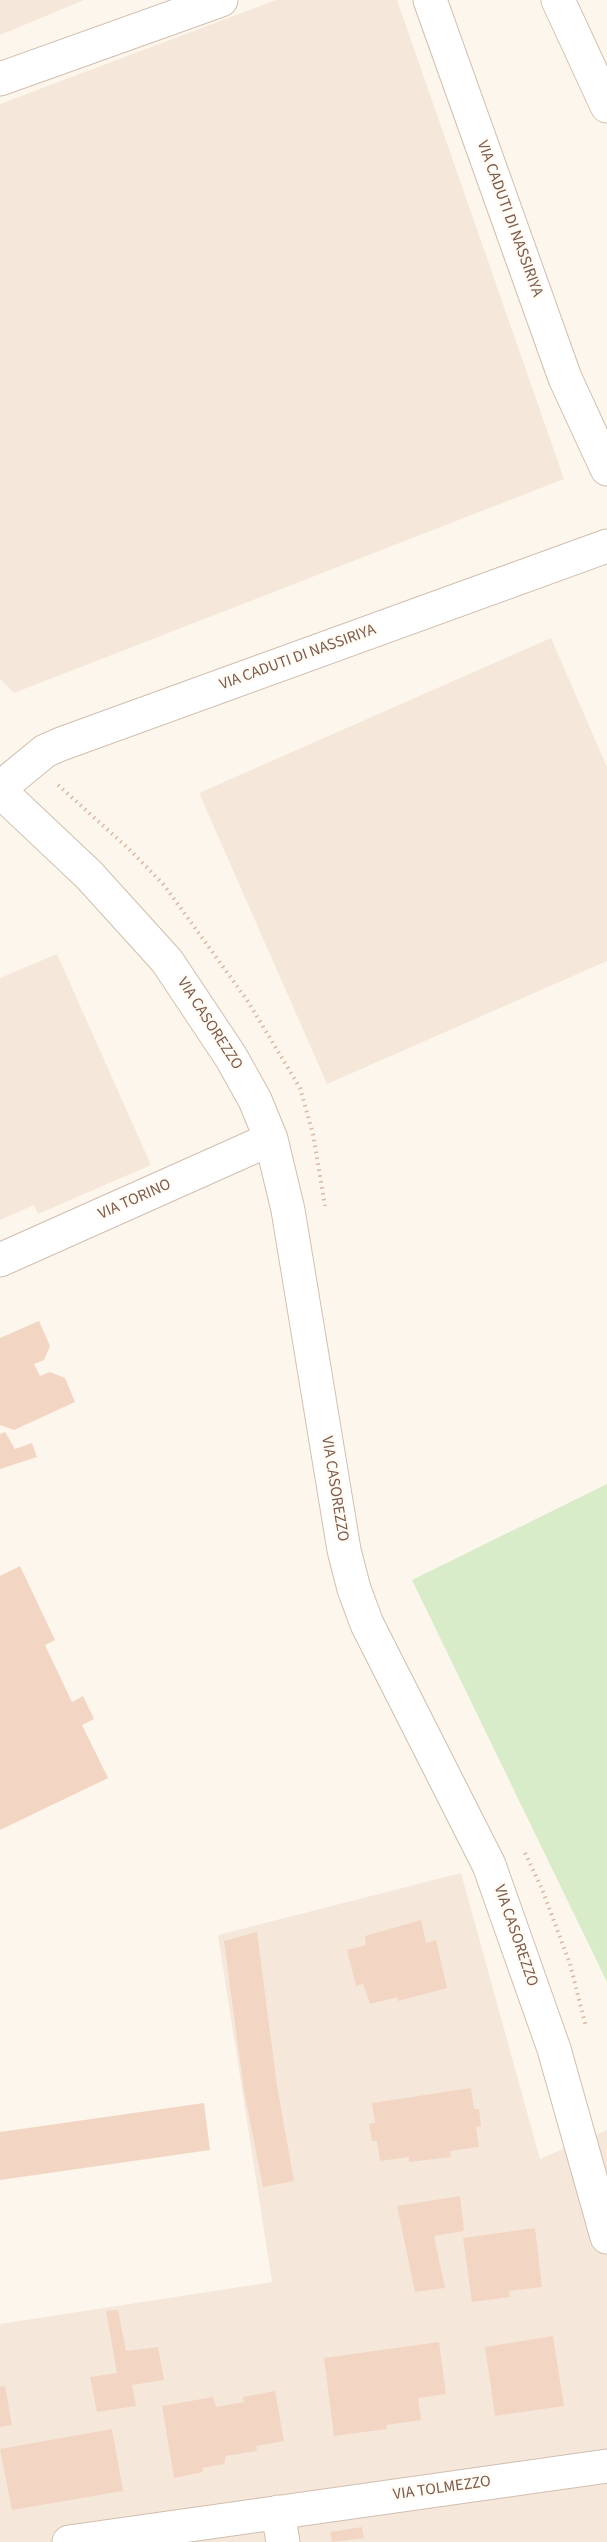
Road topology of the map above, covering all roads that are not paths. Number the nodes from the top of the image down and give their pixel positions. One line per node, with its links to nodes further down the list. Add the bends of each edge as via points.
1 (221, 0): 4 (street)
2 (430, 0): 6 (street, VIA CADUTI DI NASSIRIYA, via 566,378)
3 (558, 0): 5 (street)
4 (0, 79)
5 (607, 106)
6 (607, 469)
7 (607, 546): 8 (street, VIA CADUTI DI NASSIRIYA, via 61,744 45,751)
8 (0, 790): 9 (street, VIA CASOREZZO, via 89,875 167,961 231,1057)
9 (271, 1139): 10 (street, VIA TORINO); 11 (street, VIA CASOREZZO, via 288,1210 344,1550 354,1589 367,1624 489,1864 554,2049)
10 (0, 1260)
11 (607, 2237)
12 (607, 2466): 13 (street, VIA TOLMEZZO)
13 (280, 2527): 14 (street, VIA TOLMEZZO)
14 (69, 2542)

